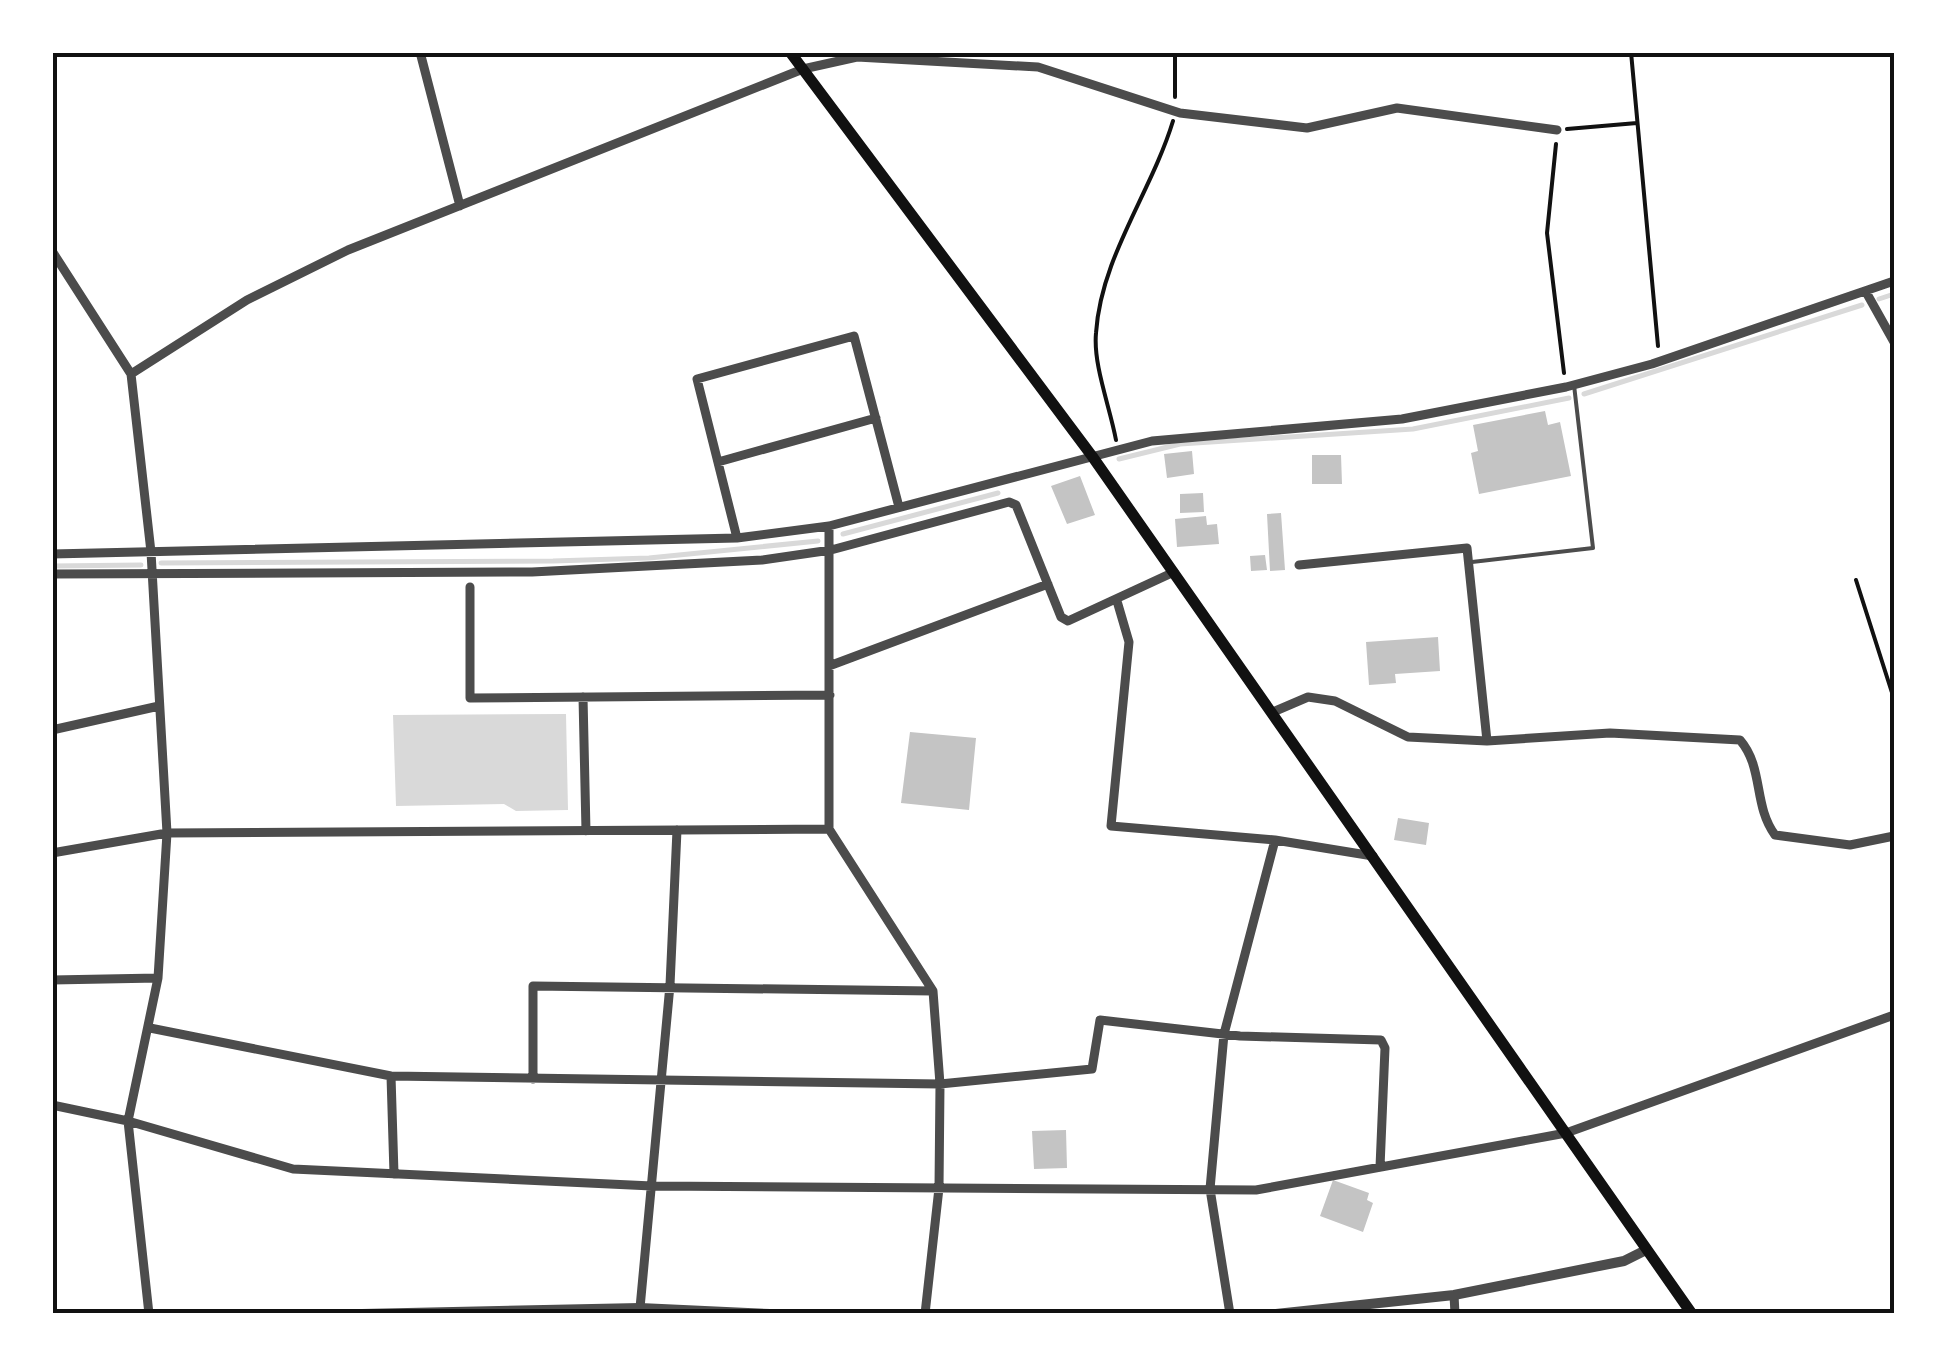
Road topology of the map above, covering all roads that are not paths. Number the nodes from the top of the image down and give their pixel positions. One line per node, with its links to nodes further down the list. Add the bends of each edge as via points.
1 (420, 52): 5 (street)
2 (790, 52): 3 (main road)
3 (803, 68): 4 (street, via 857,56 1038,67 1176,112 1307,128 1397,108); 5 (street); 13 (main road)
4 (1557, 130)
5 (460, 206): 10 (street, via 247,300)
6 (52, 251): 10 (street)
7 (1894, 281): 8 (street)
8 (1866, 292): 9 (street); 11 (street)
9 (1894, 342)
10 (131, 374): 19 (street)
11 (1570, 386): 13 (street, via 1402,420 1209,433); 21 (lane, via 1593,548)
12 (876, 418): 14 (street); 14 (street, via 854,336 697,379); 15 (street)
13 (1092, 456): 15 (street); 23 (main road)
14 (718, 462): 17 (street)
15 (899, 507): 16 (street)
16 (829, 526): 17 (street); 18 (street)
17 (737, 538): 19 (street)
18 (831, 550): 25 (street, via 626,570); 26 (street, via 1010,502); 29 (street)
19 (151, 552): 20 (street); 25 (street)
20 (52, 554)
21 (1468, 562): 22 (street, via 1467,548); 35 (street)
22 (1298, 565)
23 (1174, 572): 28 (street); 33 (main road)
24 (52, 574): 25 (street)
25 (151, 574): 32 (street)
26 (1048, 584): 28 (street, via 1068,621); 29 (street)
27 (470, 586): 31 (street, via 470,698)
28 (1117, 601): 41 (street, via 1128,642 1111,826)
29 (829, 666): 30 (street)
30 (830, 695): 31 (street); 36 (street)
31 (584, 697): 38 (street)
32 (159, 706): 34 (street); 39 (street)
33 (1273, 712): 35 (street, via 1308,696 1335,701 1408,737); 43 (main road)
34 (52, 730)
35 (1487, 741): 40 (street, via 1610,732 1740,740 1754,756 1762,818 1774,835 1850,845)
36 (829, 829): 37 (street); 47 (street)
37 (677, 830): 38 (street); 46 (street)
38 (586, 832): 39 (street)
39 (167, 833): 42 (street); 44 (street)
40 (1894, 836)
41 (1274, 840): 43 (street); 50 (street)
42 (52, 853)
43 (1376, 857): 57 (main road)
44 (158, 978): 45 (street); 49 (street)
45 (52, 980)
46 (670, 985): 47 (street); 52 (street, via 533,986); 53 (street)
47 (933, 991): 54 (street)
48 (1894, 1015): 57 (street)
49 (150, 1028): 51 (street); 56 (street)
50 (1224, 1034): 54 (street, via 1100,1020 1092,1068); 58 (street, via 1381,1040); 62 (street)
51 (391, 1076): 52 (street); 59 (street)
52 (534, 1080): 53 (street)
53 (660, 1082): 54 (street); 60 (street)
54 (940, 1084): 61 (street)
55 (52, 1105): 56 (street)
56 (128, 1121): 59 (street, via 292,1169); 67 (street)
57 (1566, 1133): 58 (street); 63 (main road)
58 (1380, 1167): 62 (street, via 1256,1190)
59 (394, 1174): 60 (street)
60 (652, 1186): 61 (street); 65 (street)
61 (939, 1188): 62 (street); 70 (street)
62 (1210, 1189): 71 (street)
63 (1646, 1250): 64 (street, via 1624,1261); 74 (main road)
64 (1454, 1295): 72 (street); 73 (street)
65 (640, 1308): 66 (street); 69 (street)
66 (398, 1312): 68 (street)
67 (149, 1314)
68 (362, 1314)
69 (770, 1314)
70 (925, 1314)
71 (1230, 1314)
72 (1276, 1314)
73 (1455, 1314)
74 (1692, 1314)

